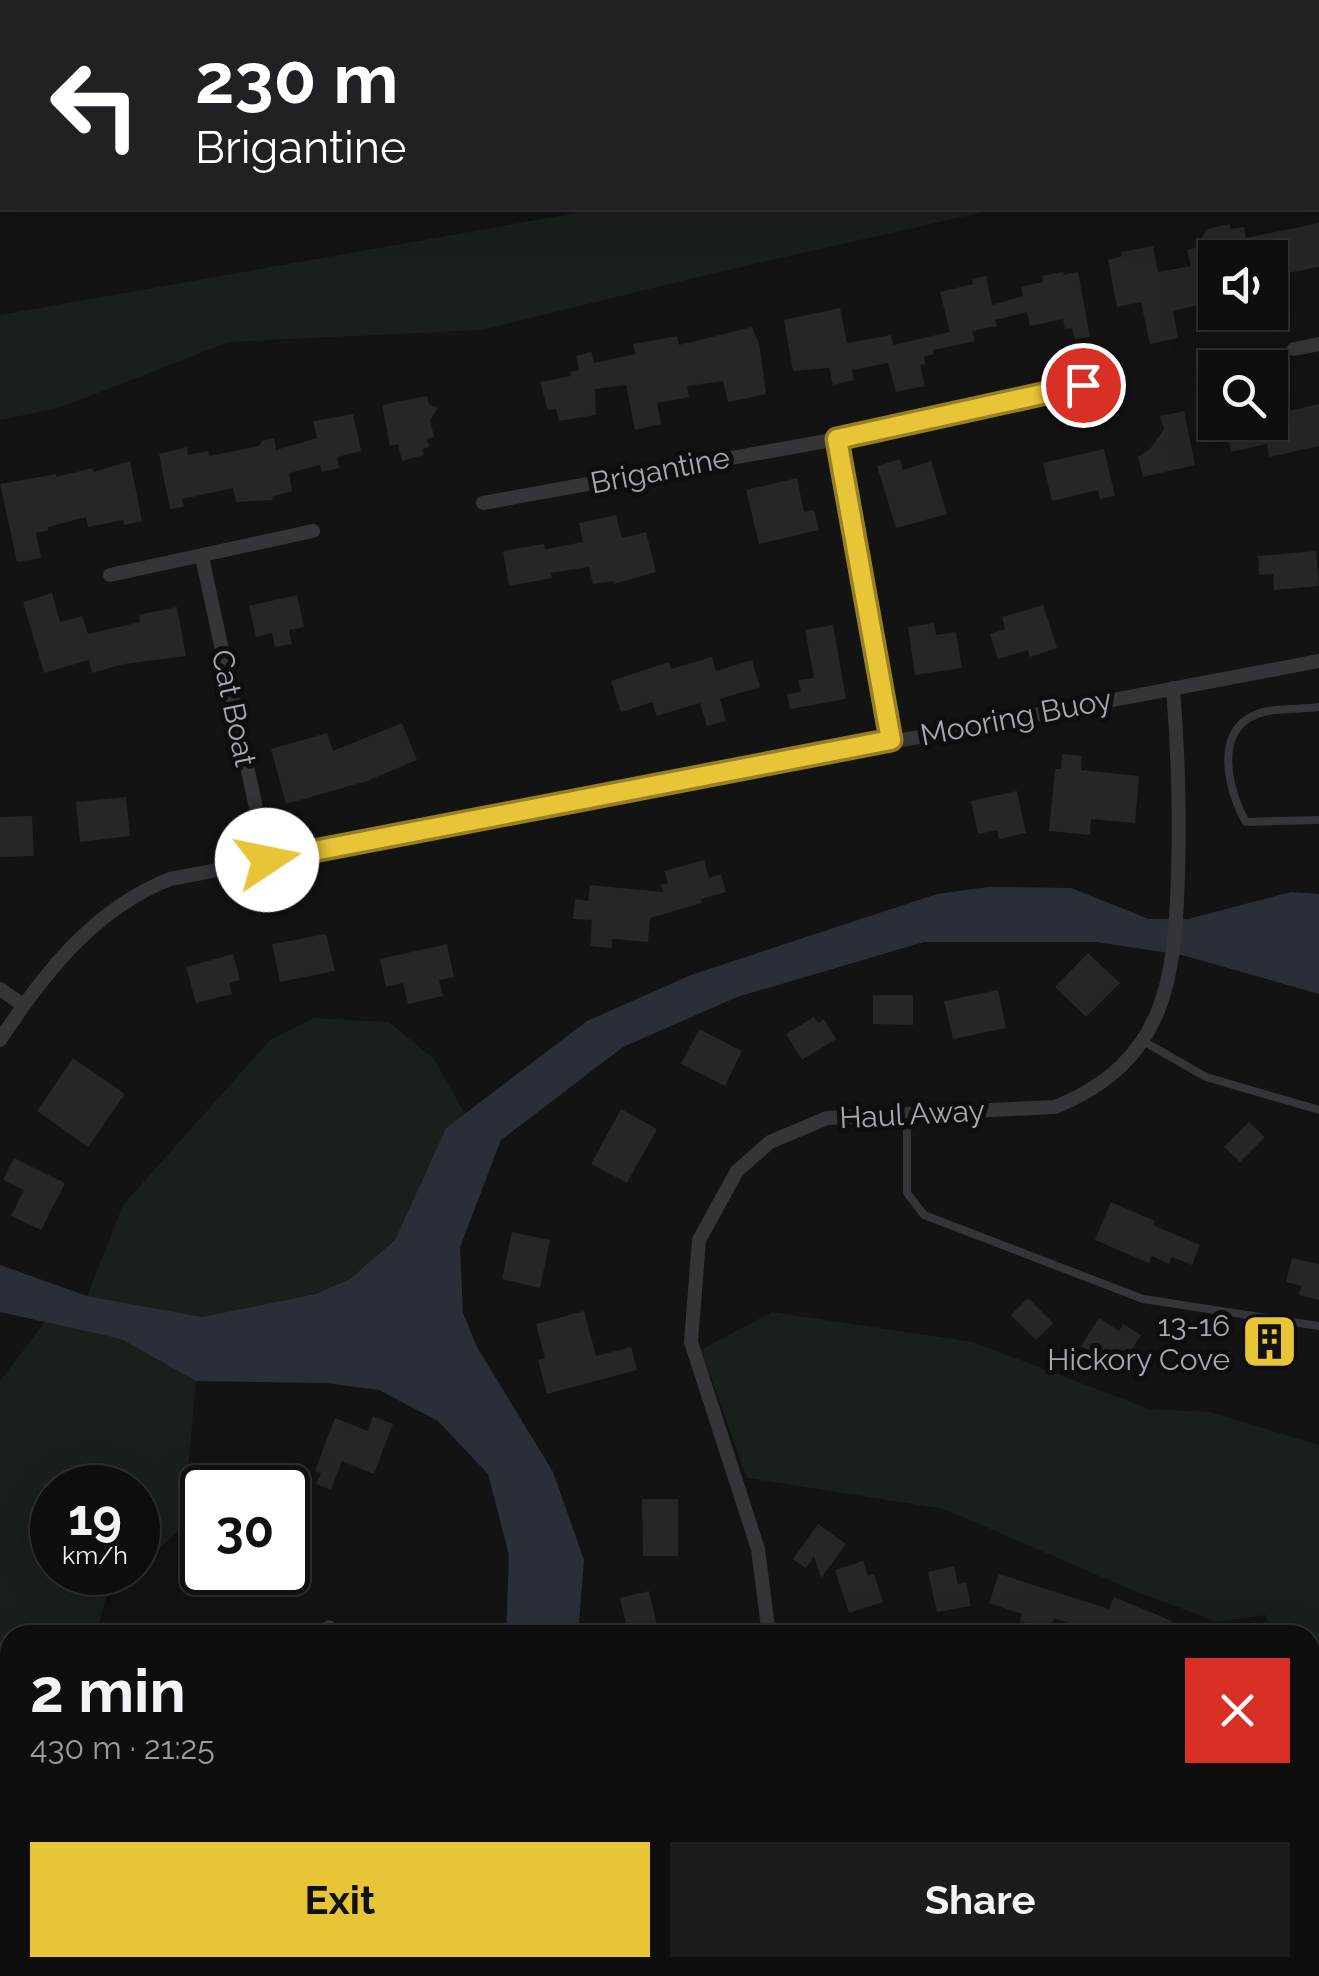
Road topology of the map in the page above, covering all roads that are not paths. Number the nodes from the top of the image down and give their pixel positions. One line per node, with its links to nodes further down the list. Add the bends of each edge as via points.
1 (1319, 344): 2 (street)
2 (1294, 349)
3 (1118, 377): 4 (street, Brigantine)
4 (837, 439): 5 (street, Brigantine); 12 (street)
5 (483, 503)
6 (313, 531): 7 (street)
7 (202, 557): 8 (street); 14 (street, Cat Boat)
8 (110, 575)
9 (1319, 661): 10 (street, Mooring Buoy)
10 (1174, 688): 12 (street, Mooring Buoy); 18 (street, Haul Away, via 1181,786 1173,965)
11 (1319, 708): 13 (lane, via 1254,715 1227,752 1235,802 1246,822)
12 (891, 740): 14 (street, Mooring Buoy)
13 (1319, 820)
14 (267, 860): 16 (street, Mooring Buoy, via 138,892 94,923)
15 (0, 989): 16 (street)
16 (22, 1006): 17 (street, Mooring Buoy)
17 (0, 1040)
18 (1143, 1041): 19 (lane, via 1206,1076); 20 (street, Haul Away, via 1087,1094 1055,1107)
19 (1319, 1110)
20 (907, 1112): 21 (lane, via 907,1193 924,1215 1143,1299); 22 (street, Haul Away, via 826,1118 770,1142 737,1171 699,1240 691,1342 758,1549)
21 (1319, 1326)
22 (768, 1625)

